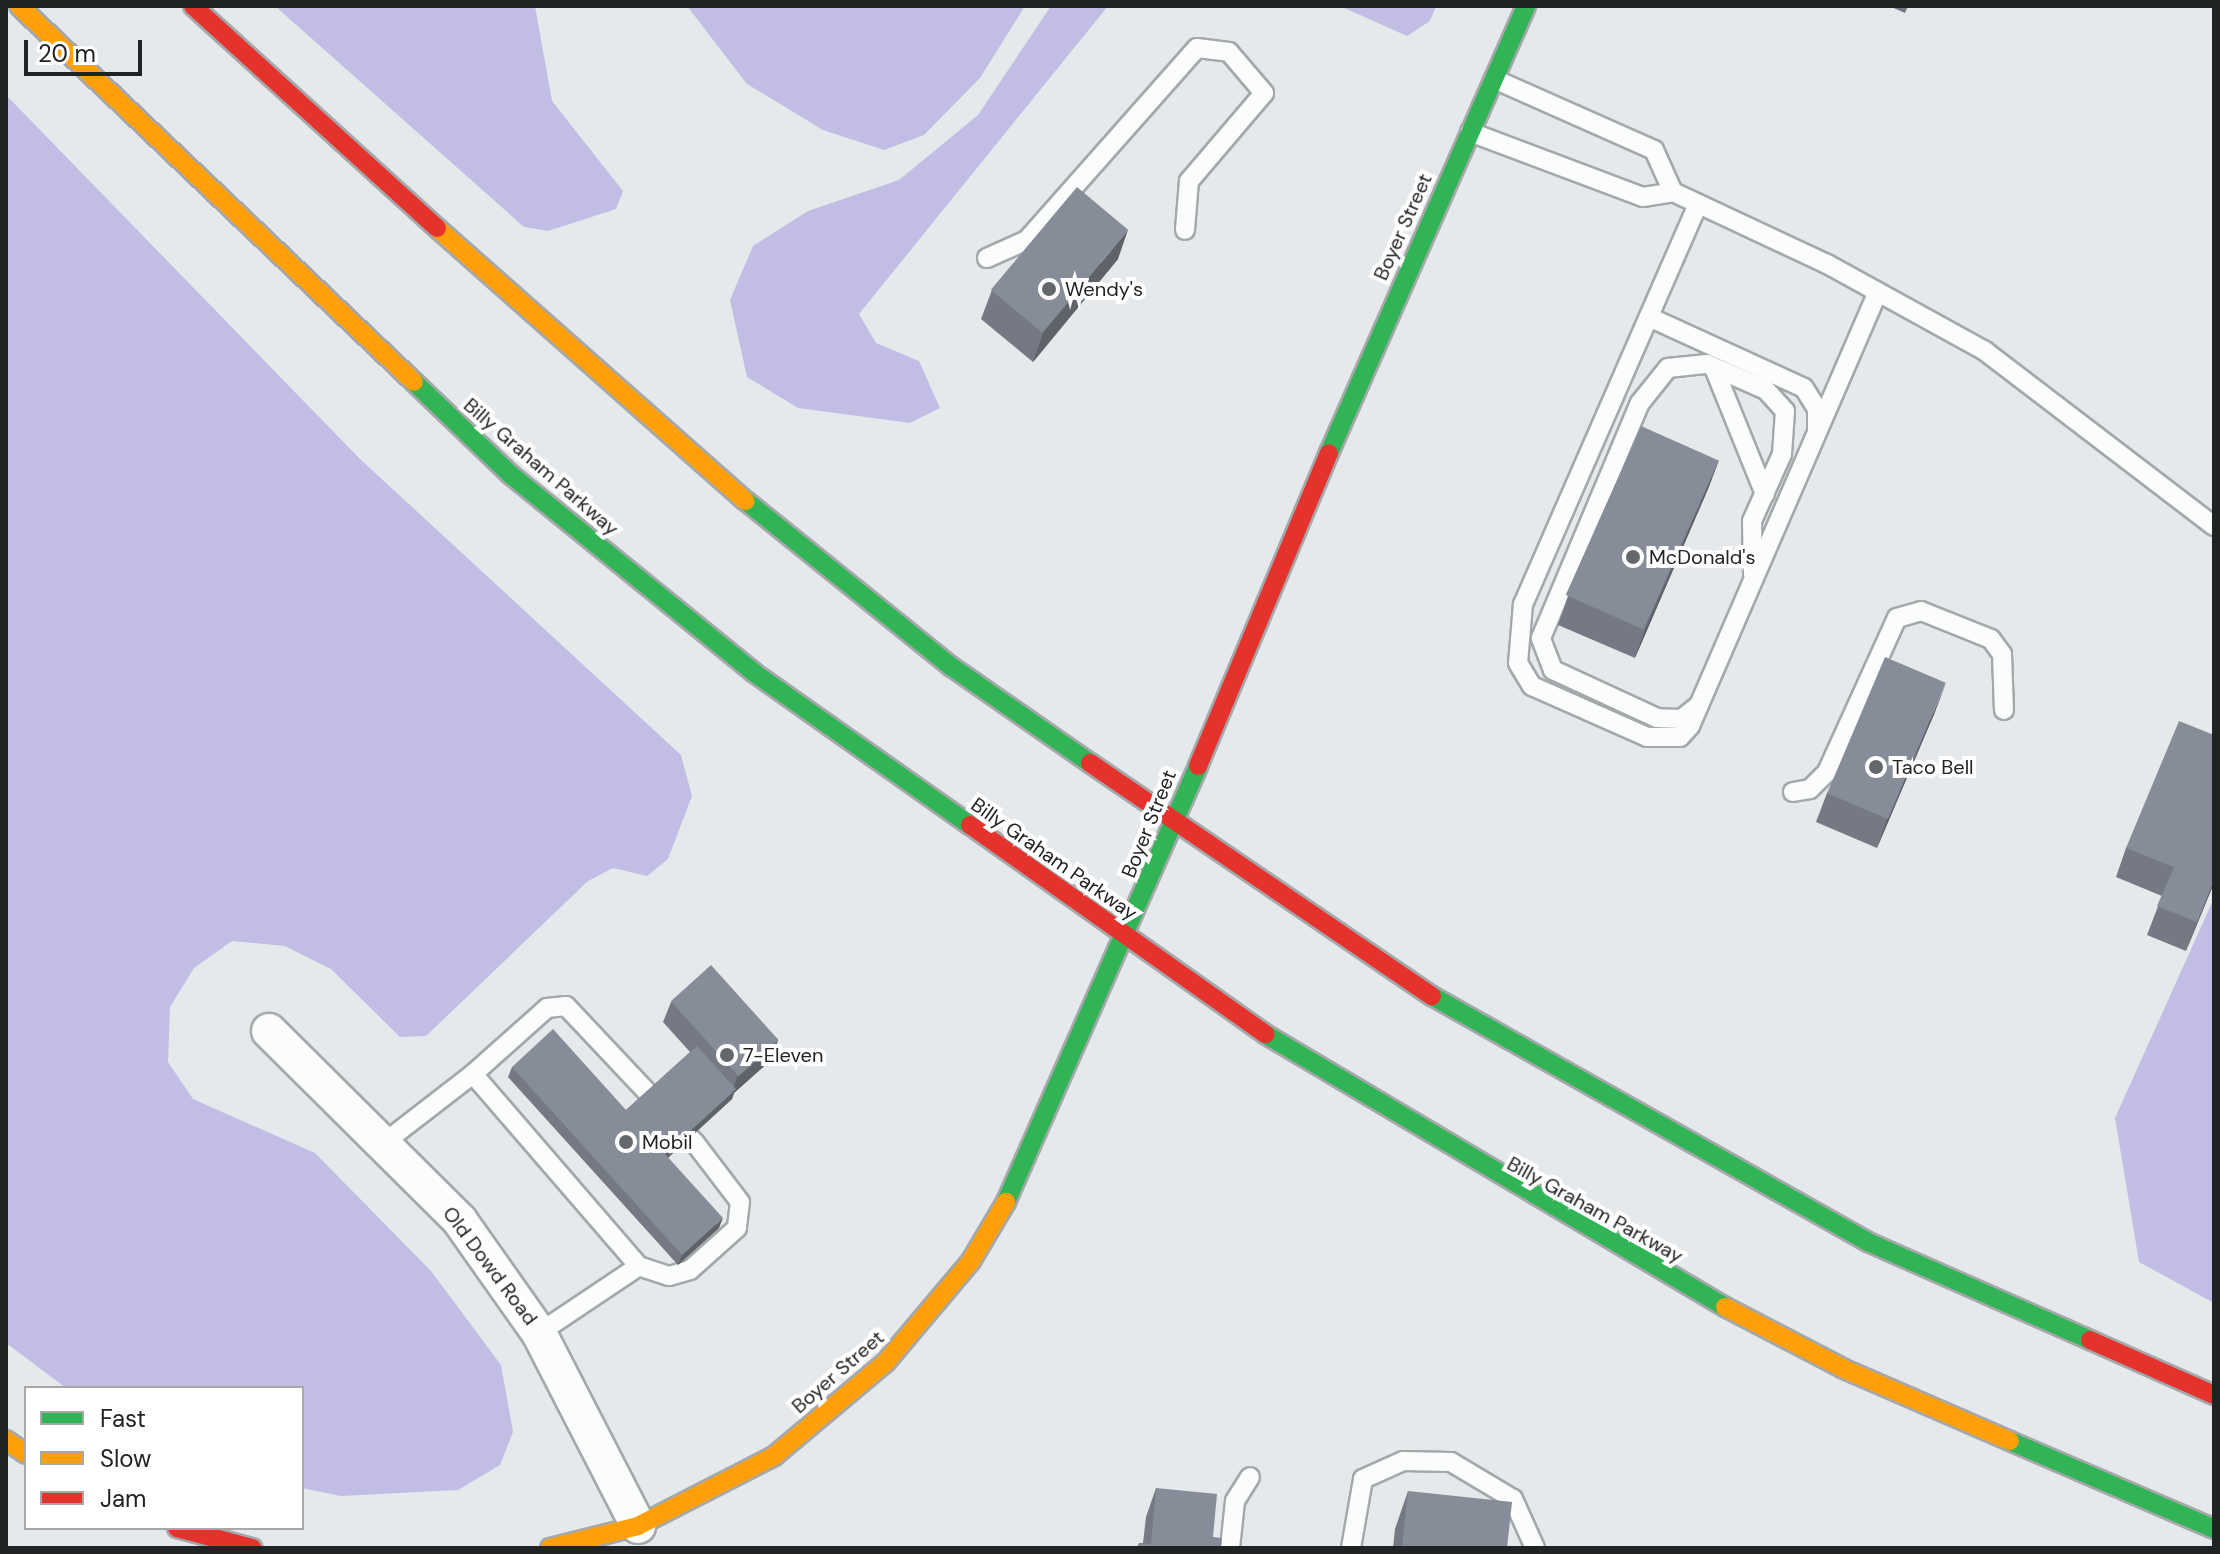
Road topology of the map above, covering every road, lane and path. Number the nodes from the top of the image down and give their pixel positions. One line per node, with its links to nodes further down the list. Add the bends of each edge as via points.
1 (19, 6): 21 (main road, Billy Graham Parkway, via 511,475 753,672)
2 (193, 6): 20 (main road, via 669,438 952,667)
3 (1526, 6): 4 (main road, Boyer Street)
4 (1494, 79): 5 (main road, Boyer Street); 6 (lane, via 1654,150)
5 (1470, 132): 6 (lane, via 1643,197); 20 (main road, Boyer Street)
6 (1673, 192): 7 (lane)
7 (1698, 204): 10 (lane); 11 (lane)
8 (1185, 230): 9 (lane, via 1189,181 1264,93 1229,52 1197,48 1027,240)
9 (987, 258)
10 (1878, 292): 13 (lane); 15 (lane, via 1985,351)
11 (1649, 317): 13 (lane, via 1804,388 1817,409); 17 (lane, via 1523,604 1518,663 1532,686 1647,737 1680,737)
12 (1714, 367): 14 (lane); 14 (lane, via 1766,390 1785,411 1782,454); 17 (lane, via 1690,362 1652,382 1541,638 1553,670 1657,718 1682,719)
13 (1817, 436): 16 (lane)
14 (1765, 494): 16 (lane, via 1752,521)
15 (2214, 526)
16 (1754, 581): 17 (lane)
17 (1699, 705)
18 (2004, 710): 19 (lane, via 2002,654 1991,639 1921,611 1897,618 1827,772 1810,789)
19 (1793, 792)
20 (1173, 821): 21 (main road, Boyer Street); 27 (main road, via 1377,963 1716,1162 1896,1256)
21 (1127, 937): 31 (main road, Billy Graham Parkway, via 1311,1067 1657,1271 1842,1368); 33 (main road, Boyer Street, via 1014,1189 920,1326 774,1456)
22 (269, 1031): 24 (street, Old Dowd Road)
23 (473, 1074): 24 (lane); 25 (lane); 25 (lane, via 547,1008 566,1006 695,1143 740,1202 737,1228 690,1270 669,1276)
24 (385, 1142): 26 (street, Old Dowd Road, via 460,1221)
25 (639, 1266): 26 (lane)
26 (539, 1333): 33 (street, Old Dowd Road)
27 (2214, 1395)
28 (6, 1440): 29 (main road)
29 (24, 1453)
30 (1250, 1477): 36 (lane, via 1235,1501)
31 (2214, 1529)
32 (184, 1530): 34 (main road)
33 (643, 1537): 35 (main road, Boyer Street)
34 (252, 1548)
35 (550, 1548)
36 (1230, 1548)
37 (1351, 1548): 38 (lane, via 1363,1479 1403,1461 1451,1462 1513,1499)
38 (1535, 1548)

